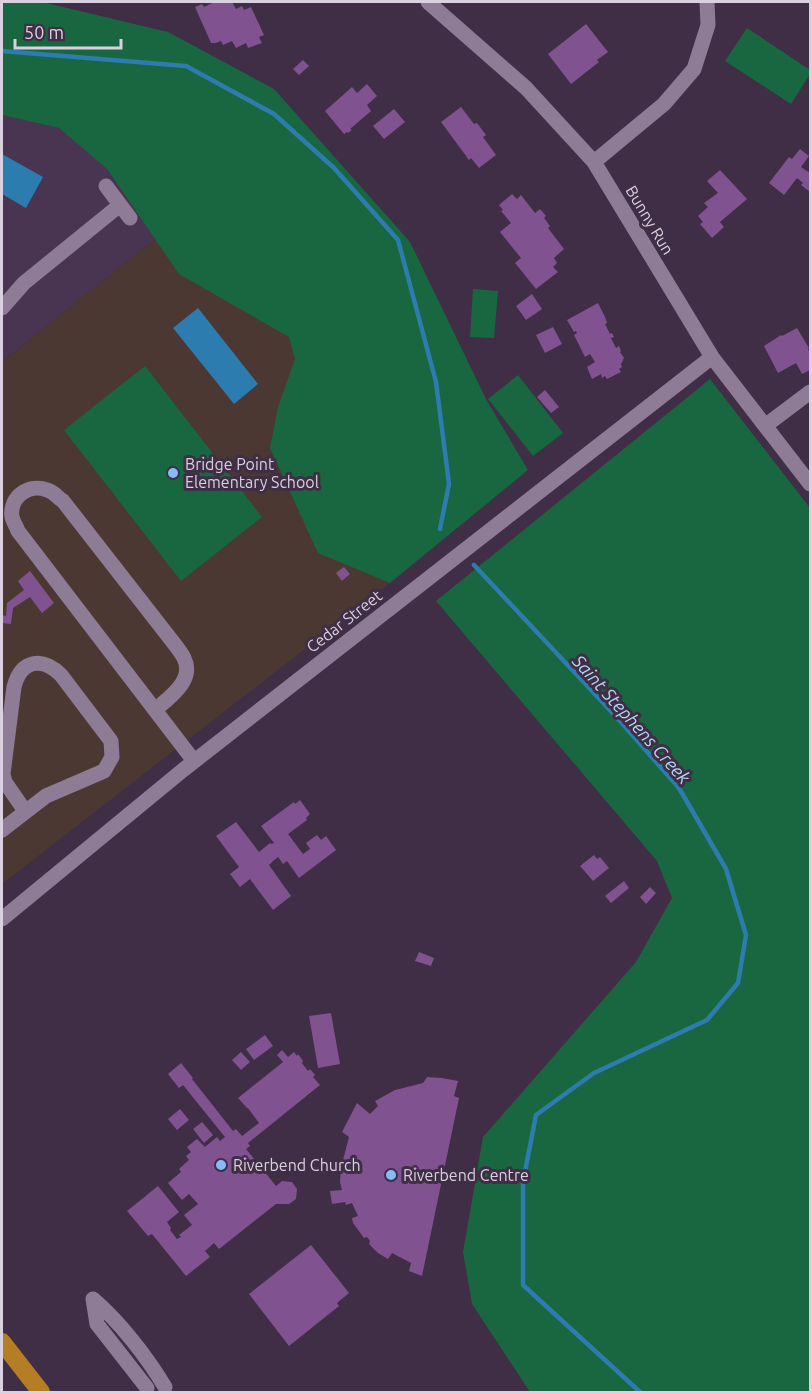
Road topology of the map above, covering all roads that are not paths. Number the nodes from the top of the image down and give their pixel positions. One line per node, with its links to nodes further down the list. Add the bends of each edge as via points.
1 (428, 2): 3 (street, Bunny Run, via 526,88)
2 (707, 2): 3 (street, via 708,25 694,69 664,104)
3 (594, 162): 8 (street, Bunny Run)
4 (106, 186): 5 (street)
5 (120, 205): 6 (street); 7 (street, via 24,283)
6 (130, 218)
7 (2, 308)
8 (712, 357): 10 (street, Bunny Run); 13 (street, Cedar Street)
9 (810, 392): 10 (street)
10 (765, 426): 11 (street, Bunny Run)
11 (810, 483)
12 (155, 710): 12 (street, via 179,689 187,674 186,660 63,501 48,490 33,488 22,492 12,504 12,518 18,531); 13 (street)
13 (194, 761): 16 (street, Cedar Street)
14 (26, 811): 14 (street, via 46,796 104,771 112,757 111,741 61,675 54,668 35,662 17,678 3,774); 15 (street)
15 (2, 830)
16 (2, 917)
17 (2, 1342): 20 (highway)
18 (144, 1390): 19 (street); 19 (street, via 98,1324 93,1299 134,1343)
19 (164, 1390)
20 (41, 1392)

